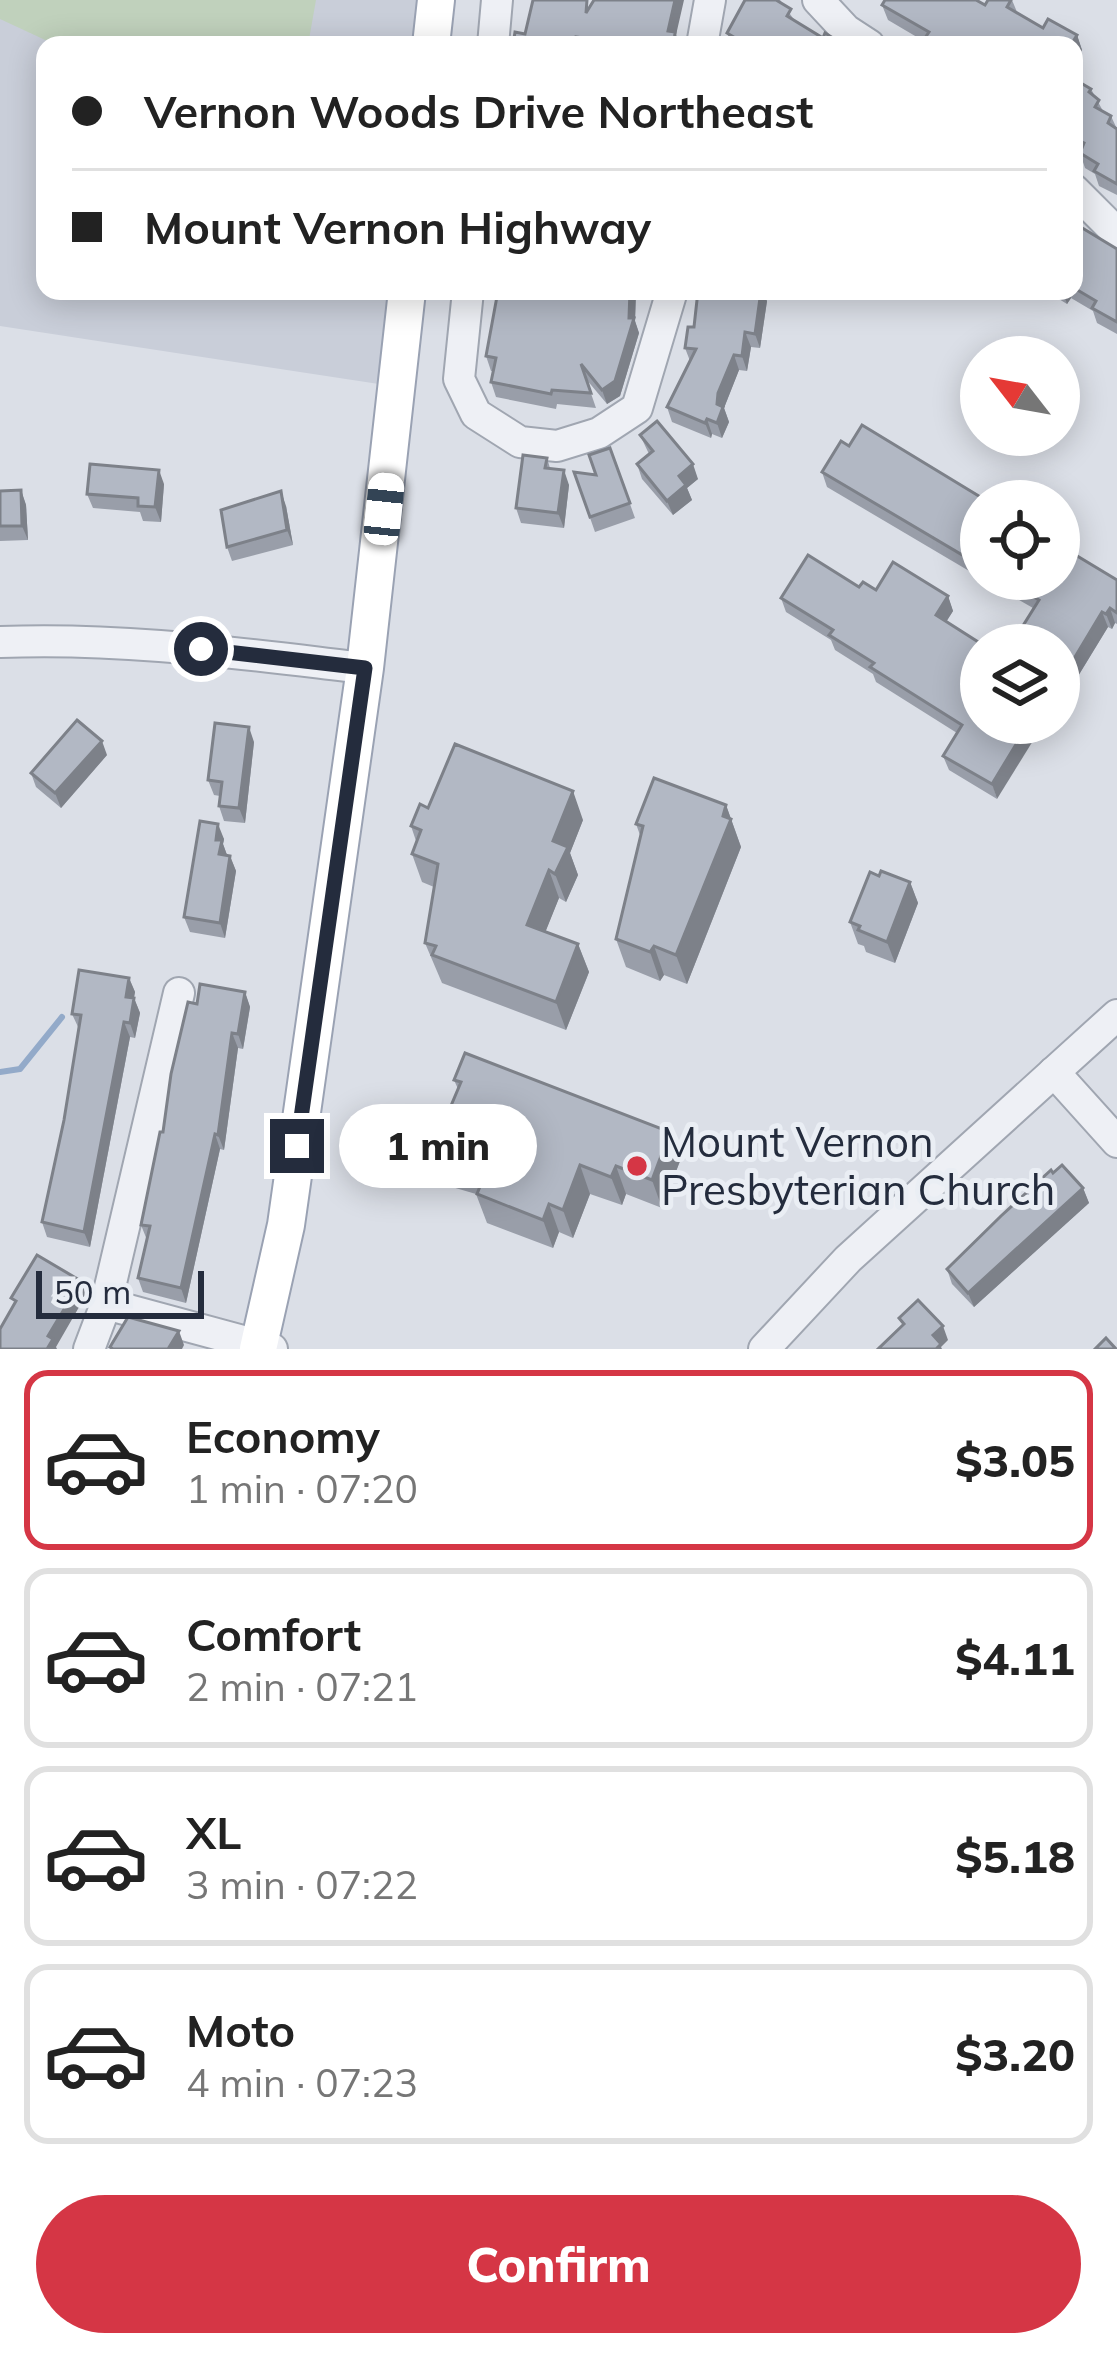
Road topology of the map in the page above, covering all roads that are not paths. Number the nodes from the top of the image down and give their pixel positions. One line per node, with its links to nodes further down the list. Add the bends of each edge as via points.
1 (436, 0): 5 (main road)
2 (497, 0): 6 (street)
3 (710, 0): 7 (street)
4 (824, 2): 8 (street)
5 (432, 36)
6 (494, 36)
7 (703, 36)
8 (855, 36)
9 (1083, 199): 10 (street)
10 (1117, 233)
11 (406, 300): 15 (main road)
12 (467, 300): 13 (street, via 460,379 476,414 520,442 557,446 599,433 637,408)
13 (669, 300)
14 (0, 642): 15 (street, via 160,644)
15 (365, 668): 21 (main road)
16 (179, 993): 20 (street)
17 (1117, 1015): 18 (street)
18 (1054, 1072): 19 (street); 23 (street, via 848,1258)
19 (1117, 1142)
20 (106, 1304): 21 (street); 22 (street)
21 (263, 1348)
22 (89, 1349)
23 (764, 1349)

